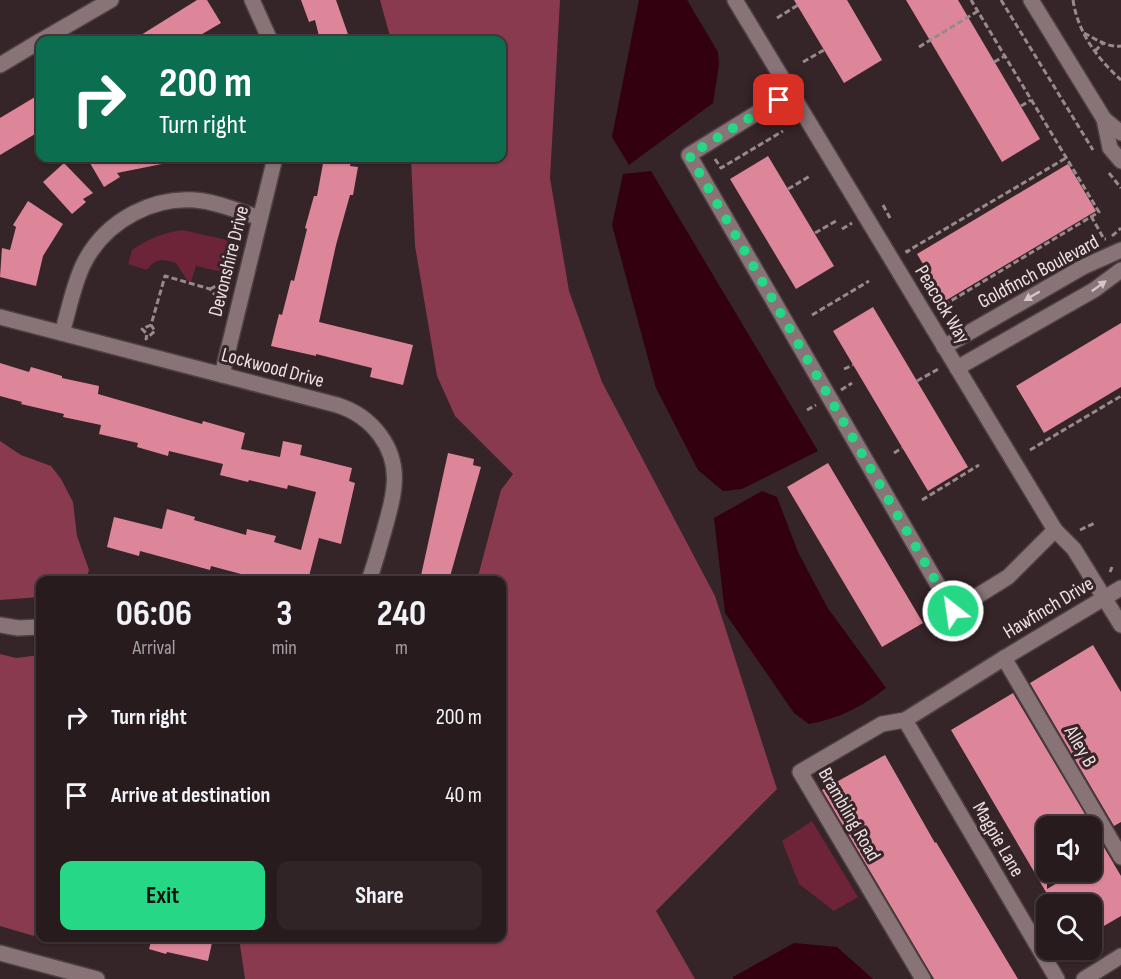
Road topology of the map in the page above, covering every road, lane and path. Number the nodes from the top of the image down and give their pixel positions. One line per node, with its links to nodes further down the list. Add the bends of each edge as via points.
1 (111, 0): 12 (street)
2 (252, 0): 13 (street)
3 (735, 0): 25 (street, Peacock Way)
4 (971, 0): 9 (path)
5 (1001, 0): 31 (path)
6 (1031, 0): 28 (street)
7 (1073, 0): 11 (path)
8 (798, 5): 10 (path)
9 (978, 11): 17 (path); 20 (path)
10 (777, 18)
11 (1083, 32): 14 (path); 19 (path)
12 (50, 36)
13 (268, 36)
14 (1103, 43): 16 (path); 19 (path)
15 (36, 44): 23 (street)
16 (1121, 45)
17 (919, 47)
18 (824, 50): 21 (path)
19 (1095, 51): 24 (path)
20 (1005, 56): 22 (path); 26 (path)
21 (803, 62)
22 (994, 62)
23 (0, 65)
24 (1121, 80)
25 (789, 93): 59 (street, Peacock Way); 75 (street, via 689,155 953,611 1008,577)
26 (1031, 100): 27 (path); 33 (path)
27 (1021, 106)
28 (1104, 119): 30 (street); 34 (street, via 1110,148)
29 (783, 131): 32 (path, via 721,168)
30 (1121, 133)
31 (1095, 153)
32 (714, 157)
33 (1066, 158): 41 (path, via 1099,212); 49 (path, via 907,252)
34 (1121, 161)
35 (274, 162): 42 (street, Devonshire Drive)
36 (1108, 171): 38 (path)
37 (810, 176): 39 (path)
38 (1121, 188)
39 (788, 189)
40 (875, 209): 43 (path, via 885,203)
41 (1091, 216): 47 (path, via 1104,239); 54 (path)
42 (260, 218): 58 (street, via 191,200 161,203 132,214 107,232 88,256); 64 (street, Devonshire Drive)
43 (890, 218)
44 (836, 220): 48 (path)
45 (852, 223): 46 (path)
46 (842, 229)
47 (1120, 230)
48 (815, 233)
49 (904, 246)
50 (1121, 250): 59 (street, Goldfinch Boulevard, one-way to 59, via 1083,267)
51 (1121, 270): 62 (street, Goldfinch Boulevard, one-way to 51, via 1094,290)
52 (869, 281): 55 (path)
53 (210, 289): 53 (path, via 219,285 227,292 216,296); 57 (path, via 165,276)
54 (944, 305)
55 (812, 315)
56 (0, 317): 58 (street, Lockwood Drive)
57 (151, 325): 57 (path, via 155,331 146,339 142,329)
58 (62, 333): 64 (street, Lockwood Drive)
59 (944, 347): 62 (street, Peacock Way)
60 (853, 364): 63 (path)
61 (940, 368): 65 (path)
62 (957, 368): 75 (street, Peacock Way)
63 (844, 369)
64 (222, 375): 77 (street, Lockwood Drive, via 350,410 381,436 392,460 394,487)
65 (917, 381)
66 (852, 383): 67 (path)
67 (839, 391)
68 (1121, 396): 70 (path)
69 (902, 448): 71 (path)
70 (1030, 450)
71 (894, 453)
72 (979, 465): 73 (path)
73 (922, 500)
74 (1095, 523): 76 (path)
75 (1055, 530): 79 (street, Peacock Way, via 1074,549)
76 (1080, 530)
77 (370, 576)
78 (1121, 588): 79 (street, Hawfinch Drive)
79 (1105, 598): 81 (street, Peacock Way); 83 (street, Hawfinch Drive)
80 (0, 625): 82 (street)
81 (1121, 625)
82 (36, 627)
83 (1004, 657): 84 (street, Hawfinch Drive); 85 (street, Alley B)
84 (905, 720): 89 (street, Brambling Road, via 882,724 800,772); 90 (street, Magpie Lane)
85 (1121, 857)
86 (0, 954): 88 (street)
87 (1121, 956): 91 (street)
88 (97, 979)
89 (923, 979)
90 (1057, 979)
91 (1084, 979)

